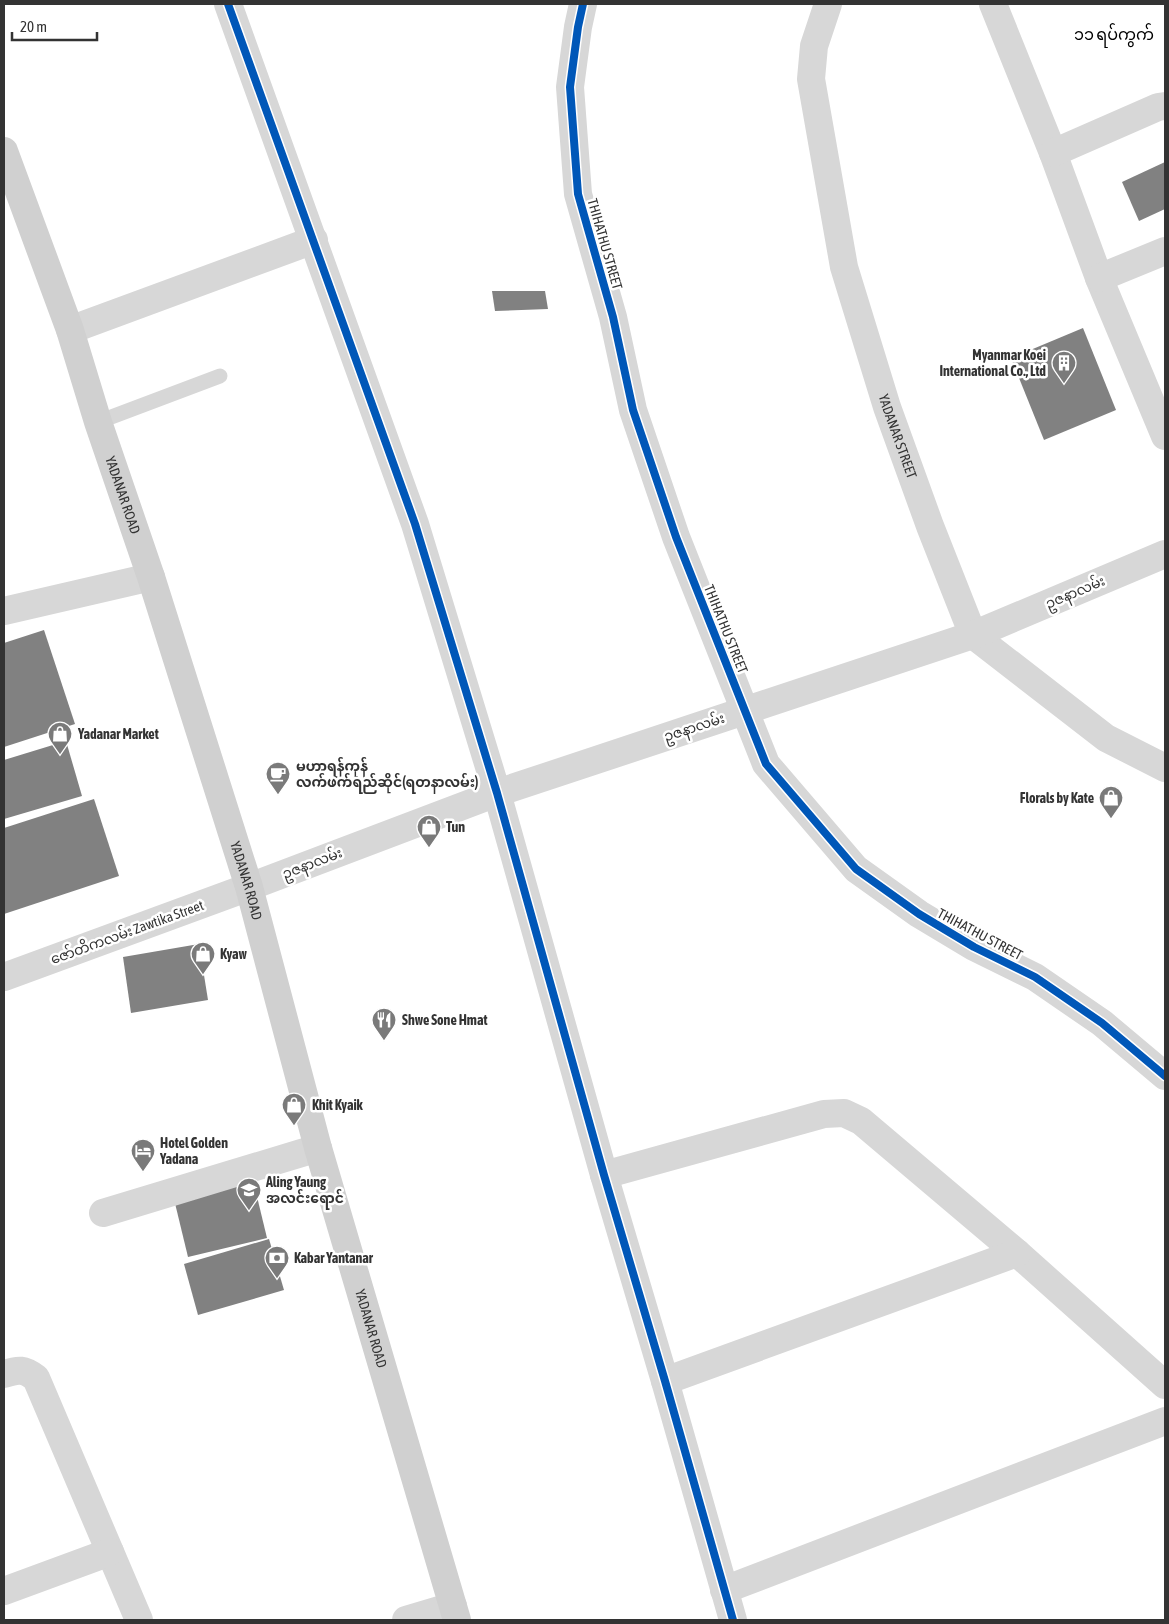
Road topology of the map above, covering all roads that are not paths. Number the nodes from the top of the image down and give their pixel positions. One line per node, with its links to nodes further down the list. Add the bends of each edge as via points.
1 (228, 4): 8 (street)
2 (584, 4): 19 (street, THIHATHU STREET, via 570,86 578,194 613,316 633,410 676,537)
3 (828, 4): 18 (street, YADANAR STREET, via 814,46 810,78 844,267 887,407)
4 (993, 4): 7 (street)
5 (1165, 106): 7 (street)
6 (4, 151): 11 (main road, YADANAR ROAD)
7 (1052, 153): 10 (street)
8 (314, 240): 11 (street); 21 (street, via 415,524)
9 (1165, 251): 10 (street)
10 (1099, 278): 14 (street)
11 (70, 330): 13 (main road, YADANAR ROAD)
12 (220, 376): 13 (lane)
13 (98, 422): 16 (main road, YADANAR ROAD)
14 (1165, 436)
15 (1165, 554): 18 (street, ဥဇနာလမ်း)
16 (151, 577): 17 (street); 22 (main road, YADANAR ROAD)
17 (4, 611)
18 (973, 634): 19 (street, ဥဇနာလမ်း); 20 (street, via 1106,738)
19 (745, 710): 21 (street, ဥဇနာလမ်း); 24 (street, THIHATHU STREET, via 766,764 856,869 919,914 974,947 1035,977 1102,1023)
20 (1165, 768)
21 (497, 793): 22 (street, ဥဇနာလမ်း); 26 (street)
22 (249, 887): 23 (street, ဇော်တိကလမ်း Zawtika Street); 25 (main road, YADANAR ROAD)
23 (4, 977)
24 (1165, 1076)
25 (318, 1148): 27 (street); 36 (main road, YADANAR ROAD)
26 (604, 1175): 28 (street, via 824,1114 844,1113 860,1121); 30 (street)
27 (103, 1213)
28 (1016, 1254): 30 (street); 31 (street)
29 (9, 1372): 33 (street, via 27,1371 36,1378)
30 (666, 1381): 34 (street)
31 (1165, 1385)
32 (1165, 1421): 34 (street)
33 (110, 1552): 35 (street); 37 (street)
34 (724, 1590): 39 (street)
35 (4, 1591)
36 (455, 1613): 38 (street)
37 (139, 1620)
38 (406, 1620)
39 (733, 1620)

